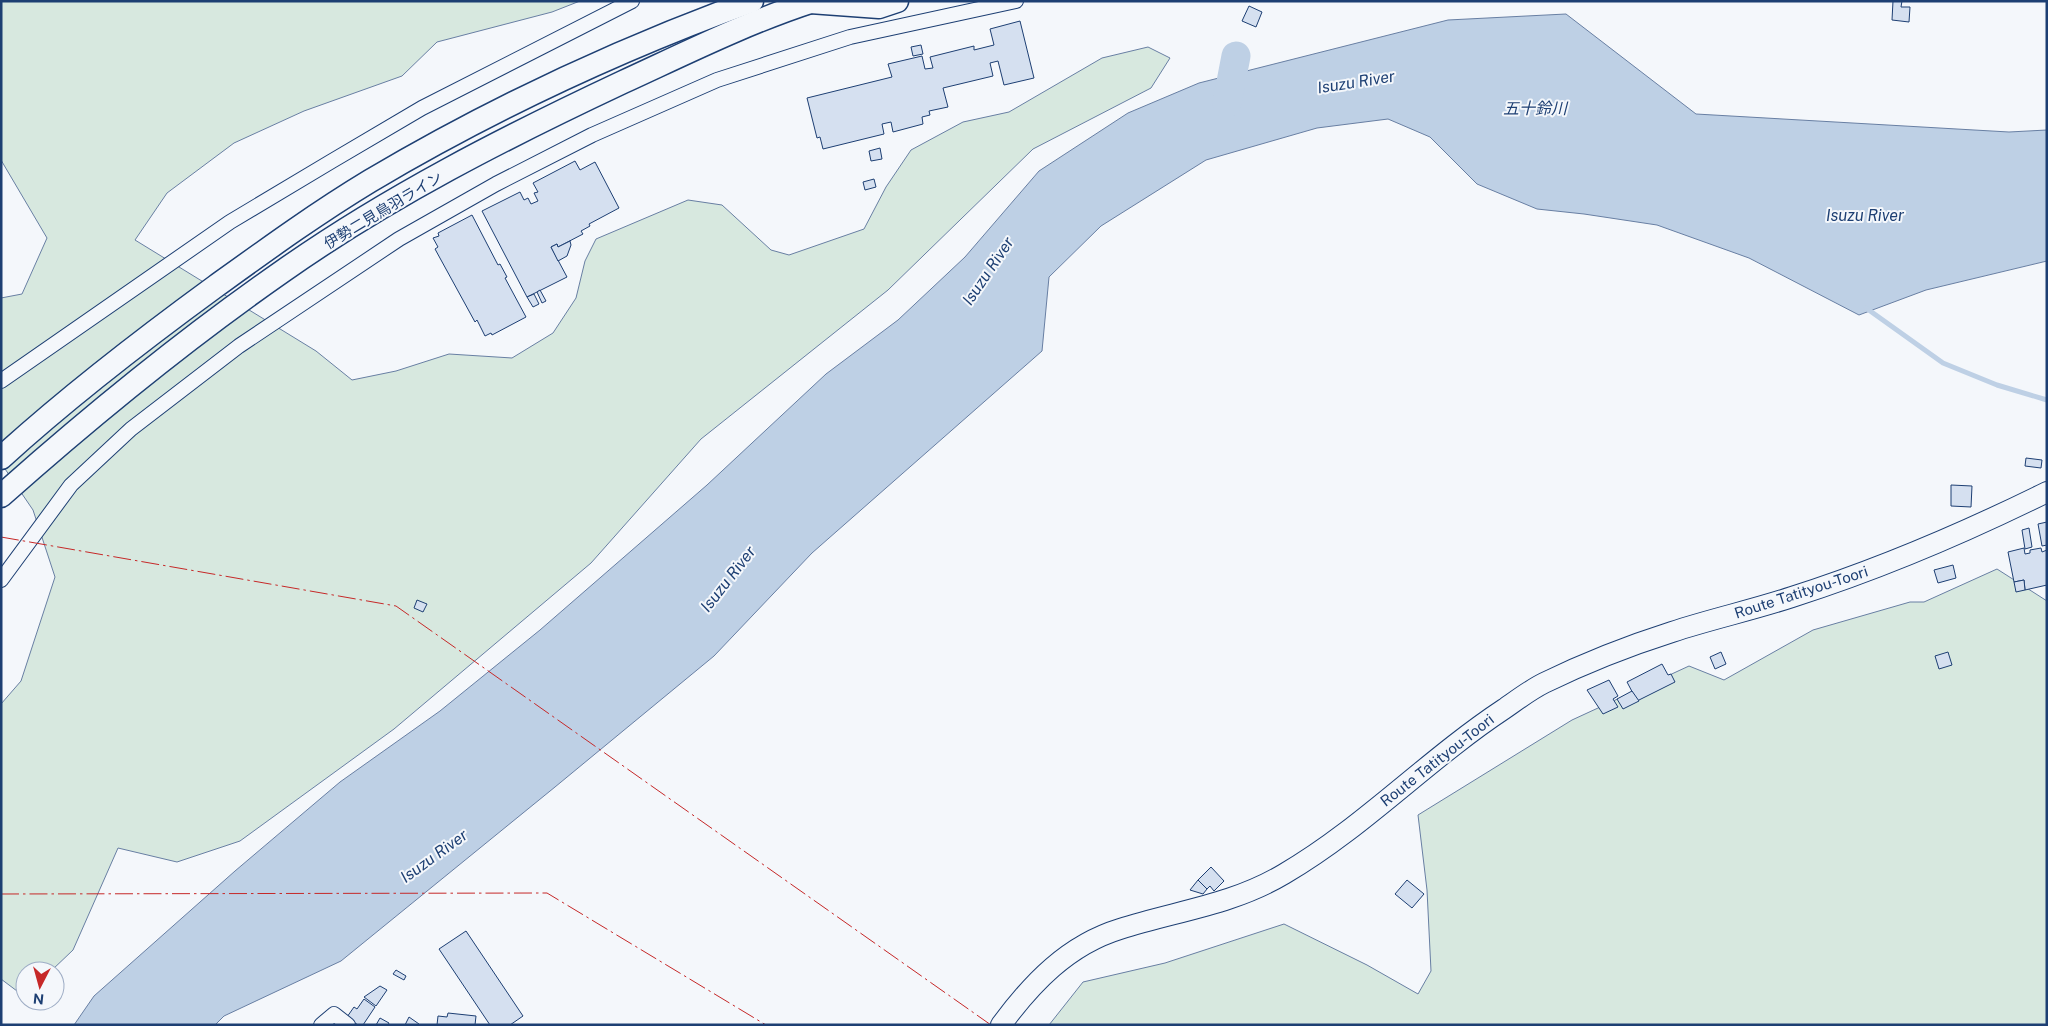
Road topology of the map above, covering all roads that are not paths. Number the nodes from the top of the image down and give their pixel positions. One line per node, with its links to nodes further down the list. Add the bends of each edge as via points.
1 (632, 1): 8 (street, via 422,108 230,222)
2 (722, 1): 7 (main road)
3 (752, 1): 7 (main road, 伊勢二見鳥羽ライン)
4 (898, 1): 6 (main road, via 879,6)
5 (1016, 1): 12 (street, via 850,37 716,80 583,140 399,239 239,346 131,429 71,485)
6 (811, 2): 11 (main road, 伊勢二見鳥羽ライン, via 694,49 583,101 386,206 284,270 169,354)
7 (704, 18): 9 (main road, 伊勢二見鳥羽ライン, via 469,126 370,182 268,248 153,332)
8 (1, 381)
9 (1, 458)
10 (2047, 492): 15 (main road, Route Tatityou-Toori, via 1905,557 1792,598 1673,632 1591,660 1539,686 1469,732 1350,830 1284,874 1244,893 1170,917 1118,929 1087,944 1053,965 1027,990)
11 (1, 496)
12 (1, 580)
13 (321, 1025): 14 (street, via 334,1014)
14 (348, 1025)
15 (1001, 1025)

